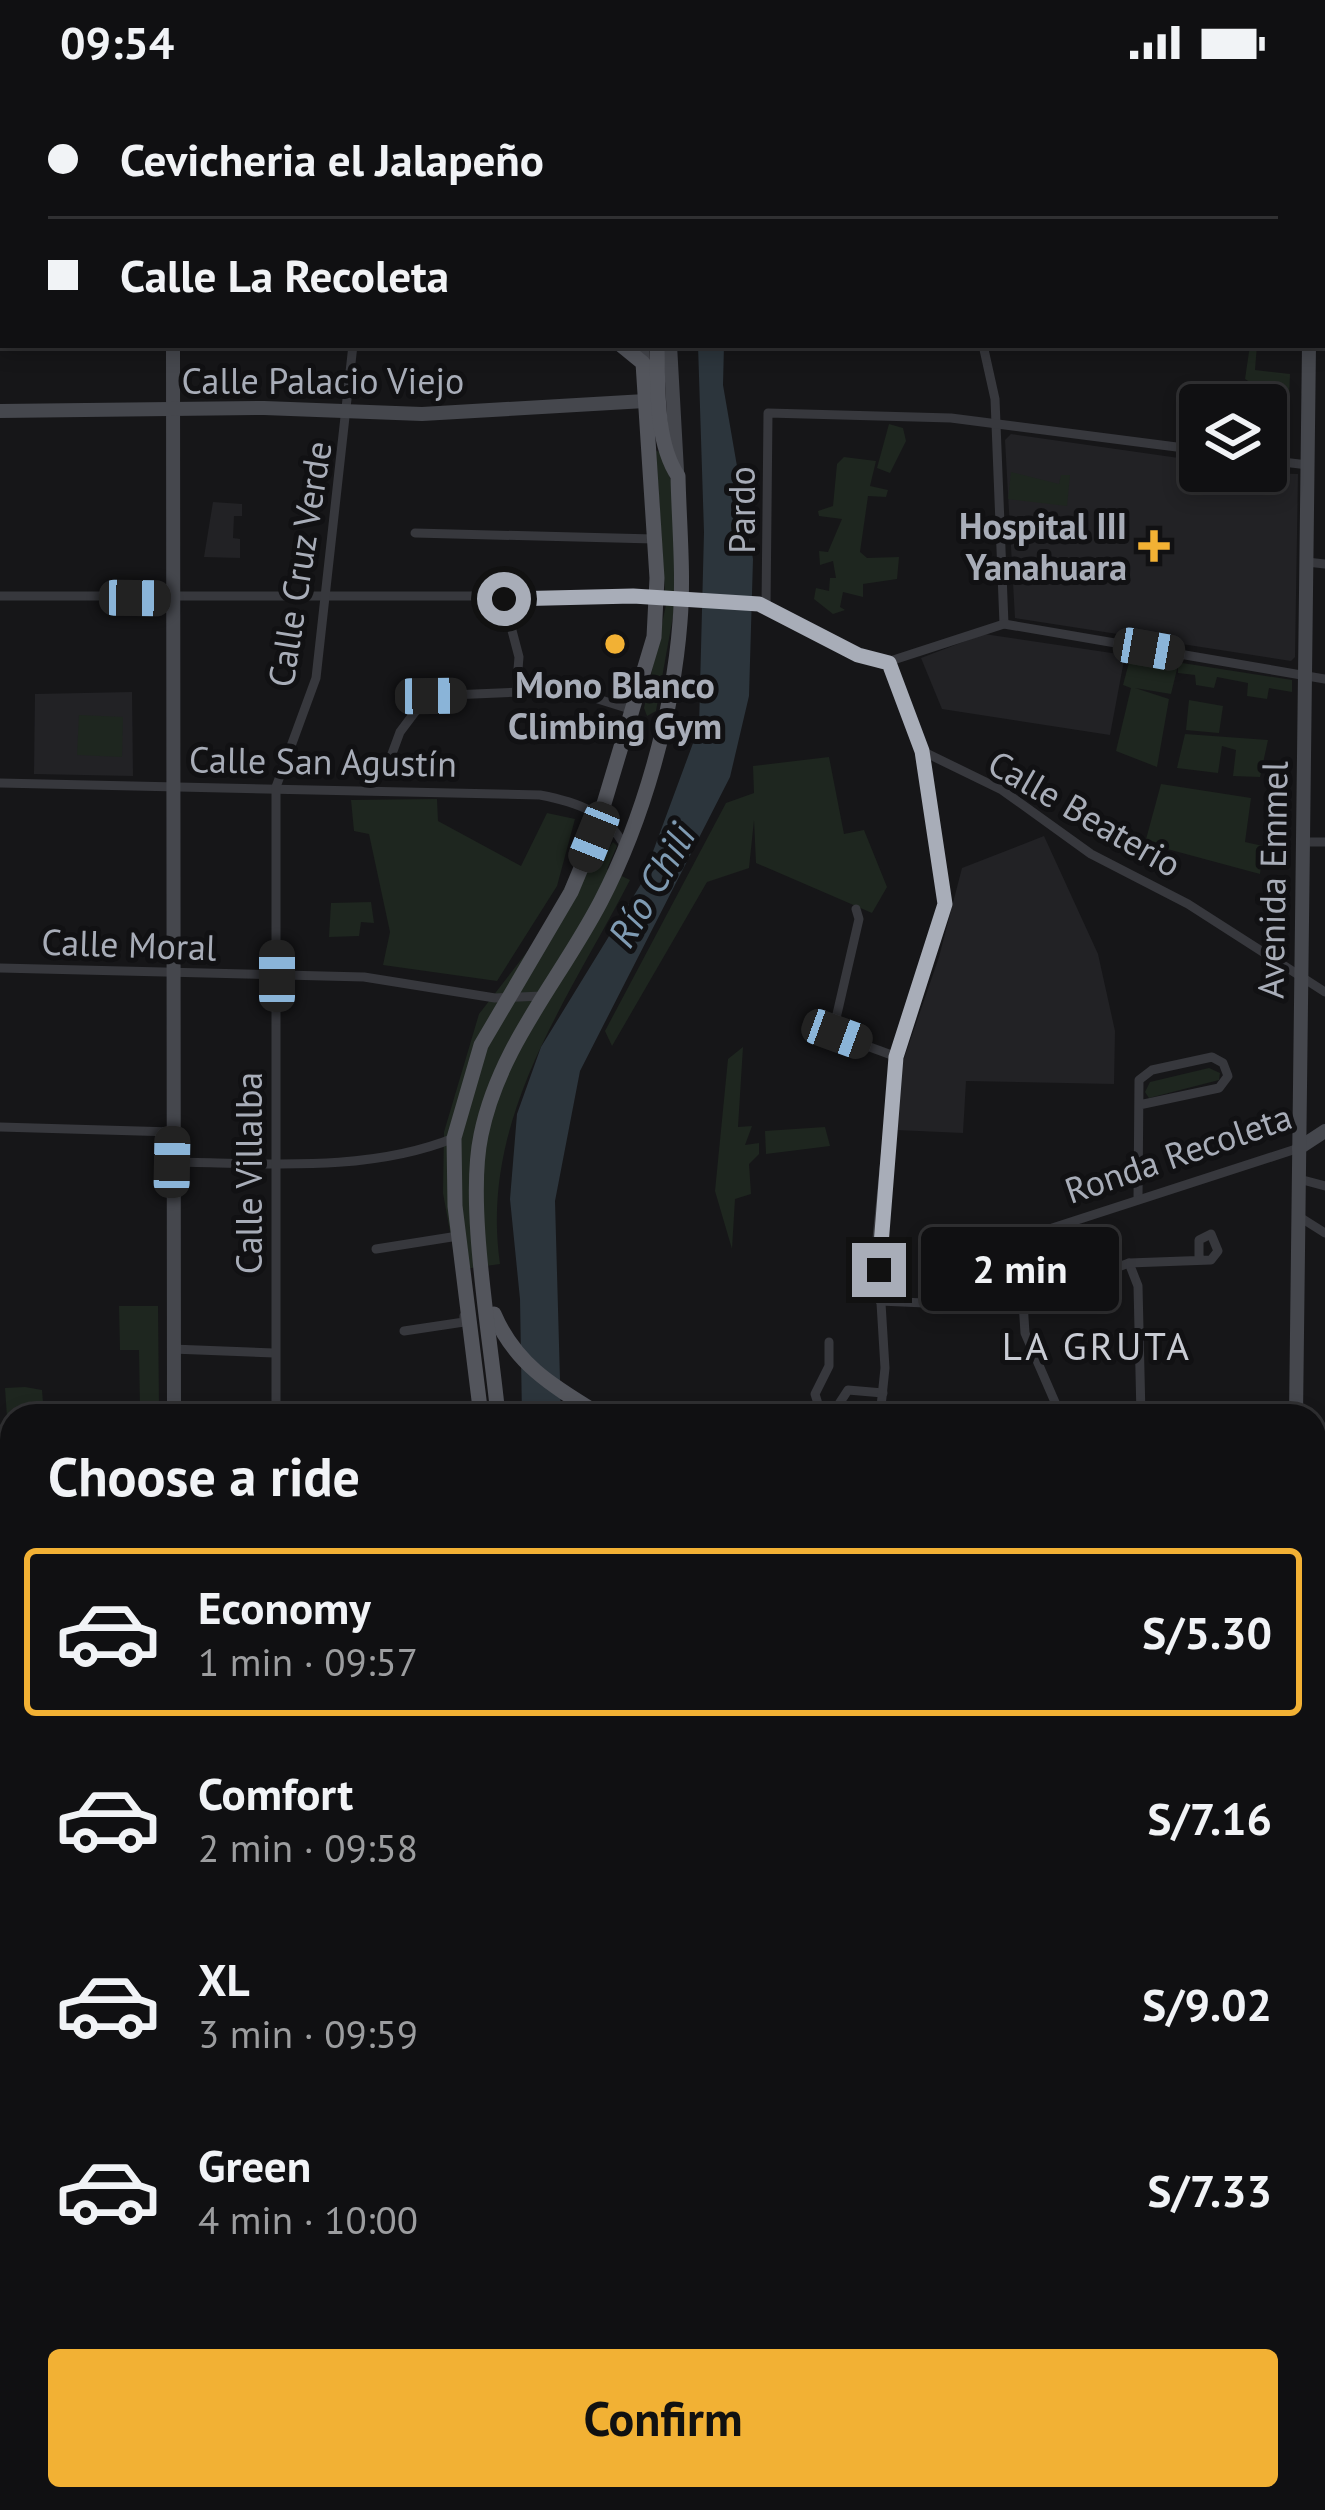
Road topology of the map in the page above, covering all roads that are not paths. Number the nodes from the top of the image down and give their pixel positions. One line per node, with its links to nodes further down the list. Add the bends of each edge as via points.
1 (172, 348): 8 (street)
2 (353, 348): 10 (street, Calle Cruz Verde)
3 (670, 348): 15 (street)
4 (984, 348): 11 (street)
5 (1309, 348): 14 (street, Avenida Emmel)
6 (647, 353): 7 (main road); 15 (main road)
7 (644, 401): 10 (street, Calle Palacio Viejo); 17 (main road)
8 (174, 408): 9 (street, Calle Palacio Viejo); 10 (street, Calle Palacio Viejo); 21 (street)
9 (0, 410)
10 (349, 412): 22 (street, Calle Cruz Verde)
11 (993, 422): 12 (street); 23 (street, Pardo, via 769,413); 25 (street)
12 (1179, 448)
13 (1287, 462): 14 (street)
14 (1308, 465): 18 (street, Avenida Emmel)
15 (677, 476): 31 (main road, via 680,620)
16 (415, 532): 17 (street)
17 (655, 539): 30 (main road, via 657,617)
18 (1306, 562): 19 (street); 27 (street, Avenida Emmel)
19 (1325, 564)
20 (0, 596): 21 (street)
21 (177, 598): 22 (street); 35 (street)
22 (323, 598): 23 (street, via 639,597); 36 (street, Calle Cruz Verde, via 316,677)
23 (760, 606): 26 (street)
24 (510, 622): 29 (street, via 519,657)
25 (1004, 624): 26 (street); 27 (street)
26 (889, 663): 32 (street)
27 (1305, 676): 28 (street); 40 (street, Avenida Emmel)
28 (1325, 679)
29 (515, 694): 30 (street, via 576,691); 33 (street, via 422,698)
30 (631, 715): 31 (main road); 37 (main road)
31 (659, 730): 38 (main road)
32 (922, 751): 47 (street, Calle Beaterio, via 1002,790 1091,854); 53 (street, via 945,904)
33 (386, 770)
34 (0, 783): 35 (street, Calle San Agustín)
35 (176, 785): 36 (street, Calle San Agustín); 45 (street)
36 (276, 787): 39 (street, Calle San Agustín, via 527,793); 46 (street, Calle Villalba)
37 (610, 787): 38 (main road); 39 (main road)
38 (640, 799): 42 (main road)
39 (601, 816): 42 (street); 50 (main road, via 572,892)
40 (1303, 842): 41 (street); 47 (street, Avenida Emmel)
41 (1325, 842)
42 (626, 847): 49 (main road)
43 (856, 909): 53 (street, via 834,1027)
44 (0, 968): 45 (street, Calle Moral)
45 (174, 973): 46 (street, Calle Moral); 57 (street)
46 (277, 976): 50 (street, Calle Moral, via 381,978); 61 (street, Calle Villalba)
47 (1301, 977): 48 (street, Calle Beaterio); 59 (street, Avenida Emmel)
48 (1325, 992)
49 (542, 996): 50 (street, Calle Moral); 52 (main road)
50 (508, 998): 51 (main road)
51 (493, 1022): 52 (main road, via 511,1021); 58 (main road, via 467,1080)
52 (519, 1035): 71 (main road, via 480,1142)
53 (896, 1057): 74 (street, via 877,1238)
54 (1138, 1106): 54 (street, via 1139,1080 1152,1070 1212,1057 1223,1063 1228,1076 1219,1088); 64 (street)
55 (0, 1127): 57 (street)
56 (1325, 1131): 59 (street, Ronda Recoleta)
57 (173, 1132): 60 (street)
58 (454, 1138): 61 (street, via 418,1151); 67 (main road)
59 (1299, 1148): 62 (street, Avenida Emmel); 64 (street, Ronda Recoleta)
60 (172, 1162): 61 (street); 78 (street)
61 (274, 1163): 79 (street, Calle Villalba)
62 (1299, 1179): 63 (street); 65 (street, Avenida Emmel)
63 (1325, 1186)
64 (1138, 1198): 73 (street, Ronda Recoleta, via 1031,1238)
65 (1298, 1216): 66 (street); 91 (street, Avenida Emmel)
66 (1325, 1233)
67 (458, 1236): 68 (street); 72 (main road)
68 (376, 1249)
69 (1198, 1260): 70 (street)
70 (1130, 1263): 75 (street); 90 (street, via 1138,1286)
71 (487, 1286): 84 (main road); 85 (main road, via 508,1344 537,1375)
72 (464, 1289): 76 (street, via 464,1322); 83 (main road)
73 (1010, 1300): 74 (street); 75 (street)
74 (880, 1301): 80 (street)
75 (1023, 1302): 89 (street, via 1024,1333)
76 (404, 1331)
77 (829, 1342): 86 (street)
78 (172, 1348): 79 (street); 81 (street)
79 (274, 1353): 82 (street, Calle Villalba)
80 (883, 1393): 87 (street, via 848,1390); 88 (street)
81 (174, 1404)
82 (275, 1404)
83 (479, 1404)
84 (497, 1404)
85 (583, 1404)
86 (818, 1404)
87 (839, 1404)
88 (882, 1404)
89 (1056, 1404)
90 (1141, 1404)
91 (1295, 1404)
92 (0, 2464): 93 (street)
93 (0, 2500)

